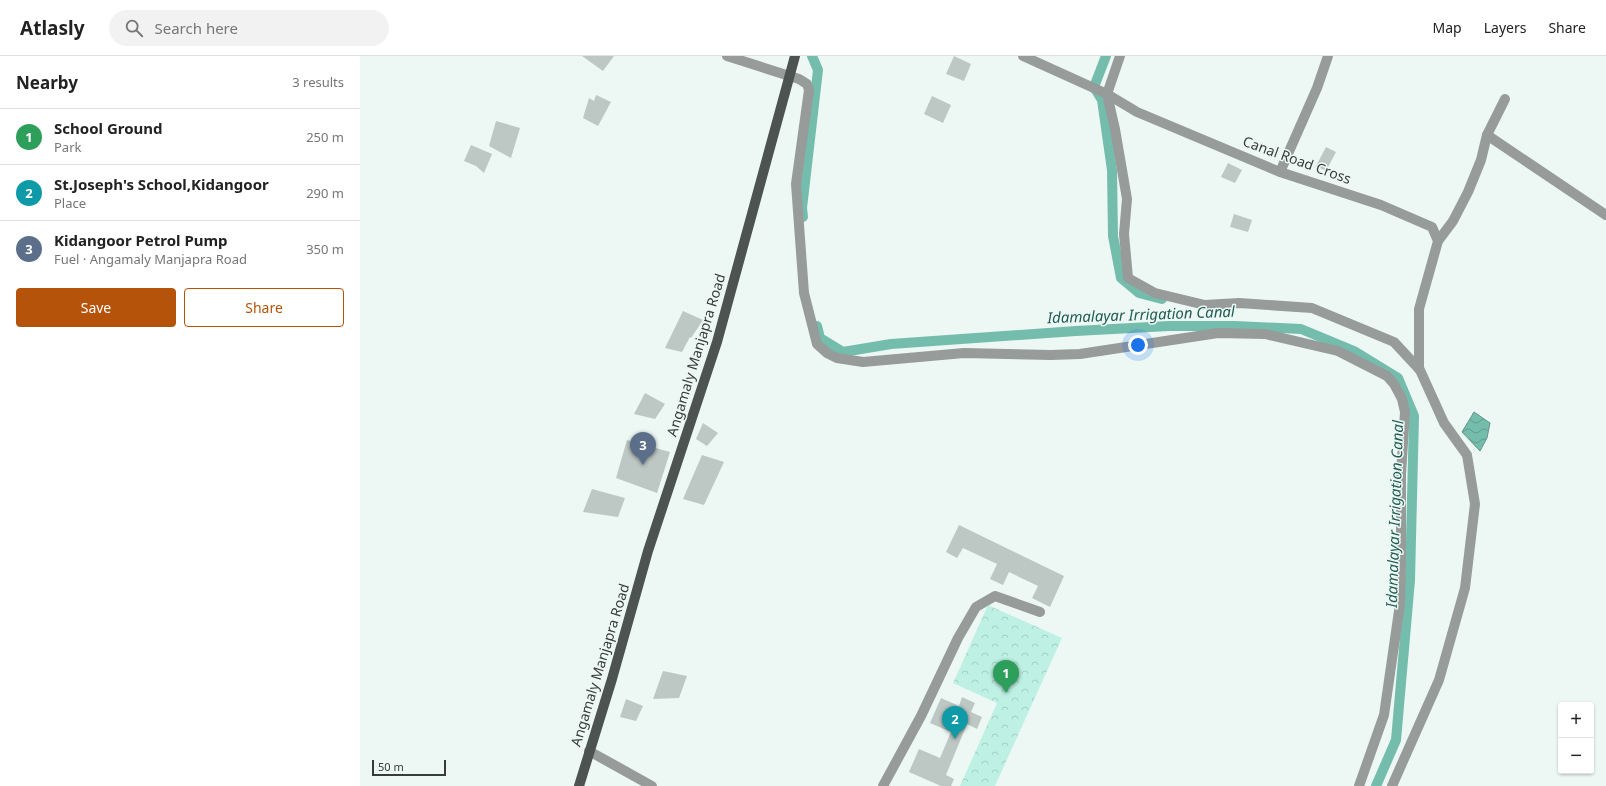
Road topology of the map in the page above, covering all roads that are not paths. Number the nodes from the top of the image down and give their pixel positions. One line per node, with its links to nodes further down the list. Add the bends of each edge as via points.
1 (727, 56): 6 (street)
2 (795, 56): 6 (main road, Angamaly Manjapra Road)
3 (1023, 56): 7 (street, Canal Road Cross)
4 (1120, 56): 7 (street)
5 (1328, 56): 10 (street, via 1317,88)
6 (790, 73): 15 (main road, Angamaly Manjapra Road, via 717,342 648,551); 19 (street, via 807,84 809,90 796,184 804,293 818,344 827,353 837,358 863,362 964,353 1051,355 1107,350 1218,333 1265,334 1338,351 1387,376 1394,384 1405,412 1401,474 1400,604 1384,715)
7 (1106, 94): 10 (street, Canal Road Cross, via 1137,112); 13 (street, via 1115,129 1126,199 1124,234 1128,278 1155,292 1205,306 1239,303 1312,308 1394,342)
8 (1505, 99): 9 (street)
9 (1487, 135): 11 (street); 12 (street, via 1482,160 1468,192 1453,221)
10 (1280, 172): 12 (street, Canal Road Cross, via 1381,205 1432,227)
11 (1605, 213)
12 (1438, 241): 13 (street, via 1419,309)
13 (1419, 369): 20 (street, via 1444,423 1467,455 1475,504 1465,588 1438,680)
14 (1040, 612): 18 (street, via 995,596 976,607 958,638 922,716)
15 (589, 751): 16 (main road, Angamaly Manjapra Road); 17 (street)
16 (578, 786)
17 (652, 786)
18 (883, 786)
19 (1359, 786)
20 (1392, 786)

